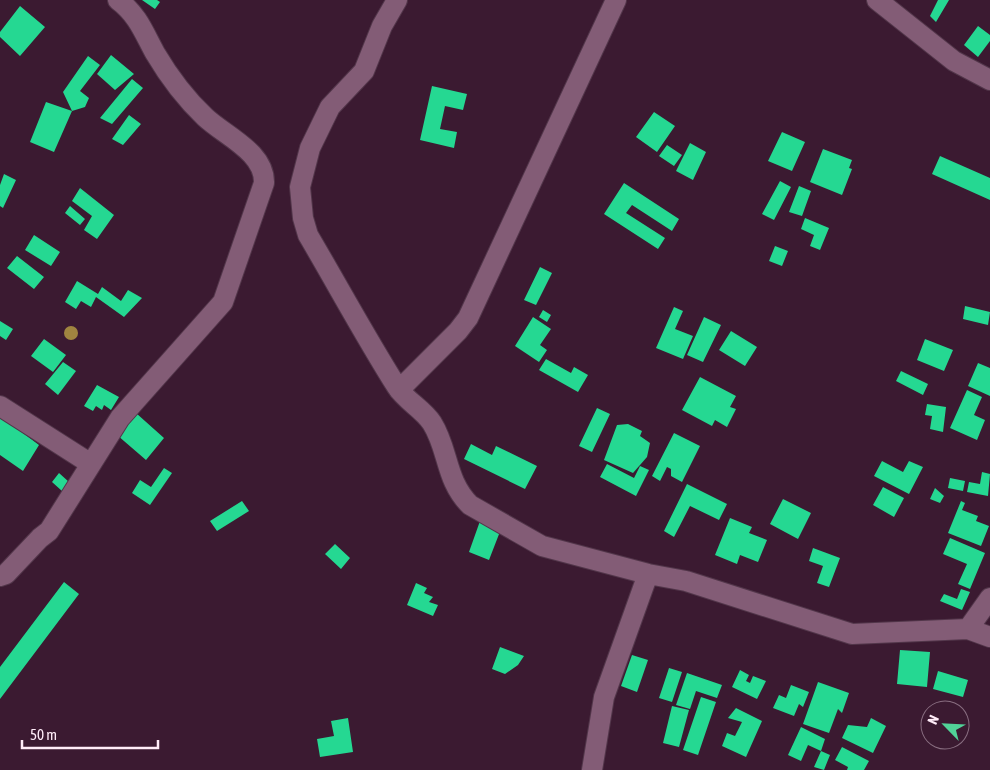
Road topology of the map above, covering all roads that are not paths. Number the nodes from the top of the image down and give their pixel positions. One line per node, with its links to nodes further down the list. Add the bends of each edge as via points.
1 (118, 0): 8 (street, via 141,23 158,56 204,116 260,163 264,183 223,302 120,418)
2 (397, 0): 6 (street, via 382,26 364,71 323,118 308,155 300,187 308,235)
3 (616, 0): 6 (street, via 468,318)
4 (877, 0): 5 (street, via 954,61)
5 (990, 80)
6 (399, 390): 9 (street, via 431,420 453,482 470,505 542,546)
7 (0, 406): 8 (street)
8 (91, 464): 10 (street, via 49,531 6,574)
9 (648, 574): 12 (street, via 686,581 858,635); 14 (street, via 604,697)
10 (0, 576)
11 (990, 598): 12 (street)
12 (968, 629): 13 (street)
13 (990, 637)
14 (592, 770)

